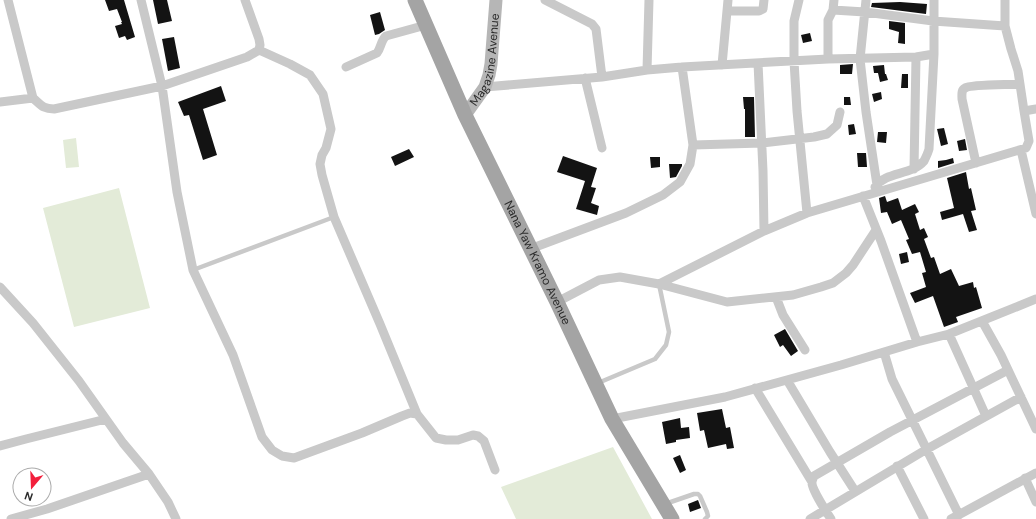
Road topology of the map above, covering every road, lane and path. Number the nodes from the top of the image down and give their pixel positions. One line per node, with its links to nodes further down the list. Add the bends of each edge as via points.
1 (8, 0): 37 (street)
2 (141, 0): 35 (street)
3 (245, 0): 21 (street, via 259,39)
4 (415, 0): 19 (main road, Nana Yaw Kramo Avenue)
5 (496, 0): 36 (street, Magazine Avenue, via 491,64)
6 (545, 0): 32 (street, via 592,24 596,29)
7 (649, 0): 31 (street)
8 (728, 0): 16 (street)
9 (764, 0): 16 (street, via 763,9 759,12)
10 (799, 0): 26 (street, via 794,21)
11 (834, 0): 15 (street)
12 (866, 0): 17 (street)
13 (934, 0): 18 (street)
14 (1005, 0): 20 (street)
15 (833, 10): 17 (street); 24 (street, via 828,20)
16 (727, 11): 28 (street)
17 (865, 12): 18 (street); 25 (street)
18 (933, 20): 20 (street); 22 (street)
19 (426, 25): 29 (street, via 386,36 377,53); 42 (main road, Nana Yaw Kramo Avenue)
20 (1005, 26): 34 (street)
21 (259, 50): 35 (street, via 248,57); 54 (street, via 310,75 323,94 331,128 320,164)
22 (934, 54): 23 (street); 49 (street, via 929,149 924,161)
23 (916, 57): 25 (street); 49 (street)
24 (828, 59): 25 (street); 26 (street)
25 (860, 59): 50 (street)
26 (794, 61): 27 (street); 43 (street)
27 (758, 64): 28 (street); 44 (street)
28 (722, 65): 30 (street)
29 (346, 67)
30 (682, 67): 31 (street); 45 (street)
31 (647, 70): 32 (street)
32 (602, 77): 33 (street)
33 (585, 78): 36 (street); 46 (street)
34 (1020, 84): 40 (street); 48 (street, via 975,86 965,88 962,92)
35 (162, 86): 37 (street, via 54,110 41,106); 58 (street, via 177,192)
36 (485, 87): 42 (street, Magazine Avenue)
37 (33, 98): 38 (street)
38 (0, 102)
39 (1036, 109): 40 (street)
40 (1024, 111): 47 (street, via 1029,141)
41 (840, 112): 43 (street, via 837,125 827,134)
42 (465, 115): 57 (main road, Nana Yaw Kramo Avenue)
43 (800, 138): 44 (street); 52 (street)
44 (762, 143): 45 (street); 56 (street)
45 (693, 145): 57 (street, via 690,164 680,182 663,195 626,213)
46 (602, 148)
47 (1022, 150): 48 (street); 53 (street)
48 (976, 163): 51 (street)
49 (914, 169): 50 (street, via 882,180)
50 (877, 185): 51 (street)
51 (866, 195): 52 (street); 55 (street)
52 (807, 213): 56 (street)
53 (1036, 214)
54 (334, 217): 58 (lane); 75 (street)
55 (876, 230): 61 (street, via 853,265 833,283 793,295); 66 (street)
56 (764, 231): 59 (street)
57 (530, 249): 63 (main road, Nana Yaw Kramo Avenue)
58 (193, 270): 75 (street, via 233,355 262,438 272,450 282,456 294,458 410,413)
59 (659, 284): 61 (street, via 727,302); 63 (street, via 620,278 599,280); 71 (lane, via 669,332 666,345 656,359)
60 (0, 287): 77 (street, via 47,340)
61 (776, 297): 67 (street, via 783,315)
62 (1036, 299): 64 (street)
63 (557, 302): 71 (main road, Nana Yaw Kramo Avenue)
64 (982, 321): 65 (street); 69 (street)
65 (949, 334): 66 (street); 73 (street)
66 (917, 342): 68 (street)
67 (804, 350)
68 (884, 352): 70 (street); 79 (street, via 892,379)
69 (1008, 370): 73 (street); 74 (street)
70 (787, 380): 72 (street); 83 (street)
71 (596, 384): 78 (main road, Nana Yaw Kramo Avenue)
72 (755, 388): 78 (street, via 725,397); 89 (street)
73 (974, 388): 76 (street); 79 (street)
74 (1021, 397): 76 (street); 80 (street)
75 (417, 414): 85 (street, via 436,438 458,440 478,436 484,441)
76 (986, 416): 82 (street)
77 (106, 419): 81 (street); 87 (street)
78 (612, 419): 92 (main road, Nana Yaw Kramo Avenue)
79 (913, 420): 82 (street); 83 (street)
80 (1036, 427)
81 (0, 446)
82 (927, 449): 84 (street); 94 (street)
83 (837, 463): 89 (street, via 814,476); 90 (street)
84 (897, 466): 90 (street); 101 (street)
85 (495, 470)
86 (1036, 473): 88 (street)
87 (149, 474): 95 (street); 96 (street)
88 (1024, 478): 91 (street); 94 (street)
89 (812, 482): 93 (street)
90 (855, 491): 93 (street)
91 (1036, 502)
92 (662, 504): 97 (main road, Nana Yaw Kramo Avenue); 98 (lane, via 698,494 708,512)
93 (825, 510): 99 (street); 100 (street)
94 (955, 517)
95 (11, 519)
96 (176, 519)
97 (672, 519)
98 (705, 519)
99 (810, 519)
100 (831, 519)
101 (924, 519)

